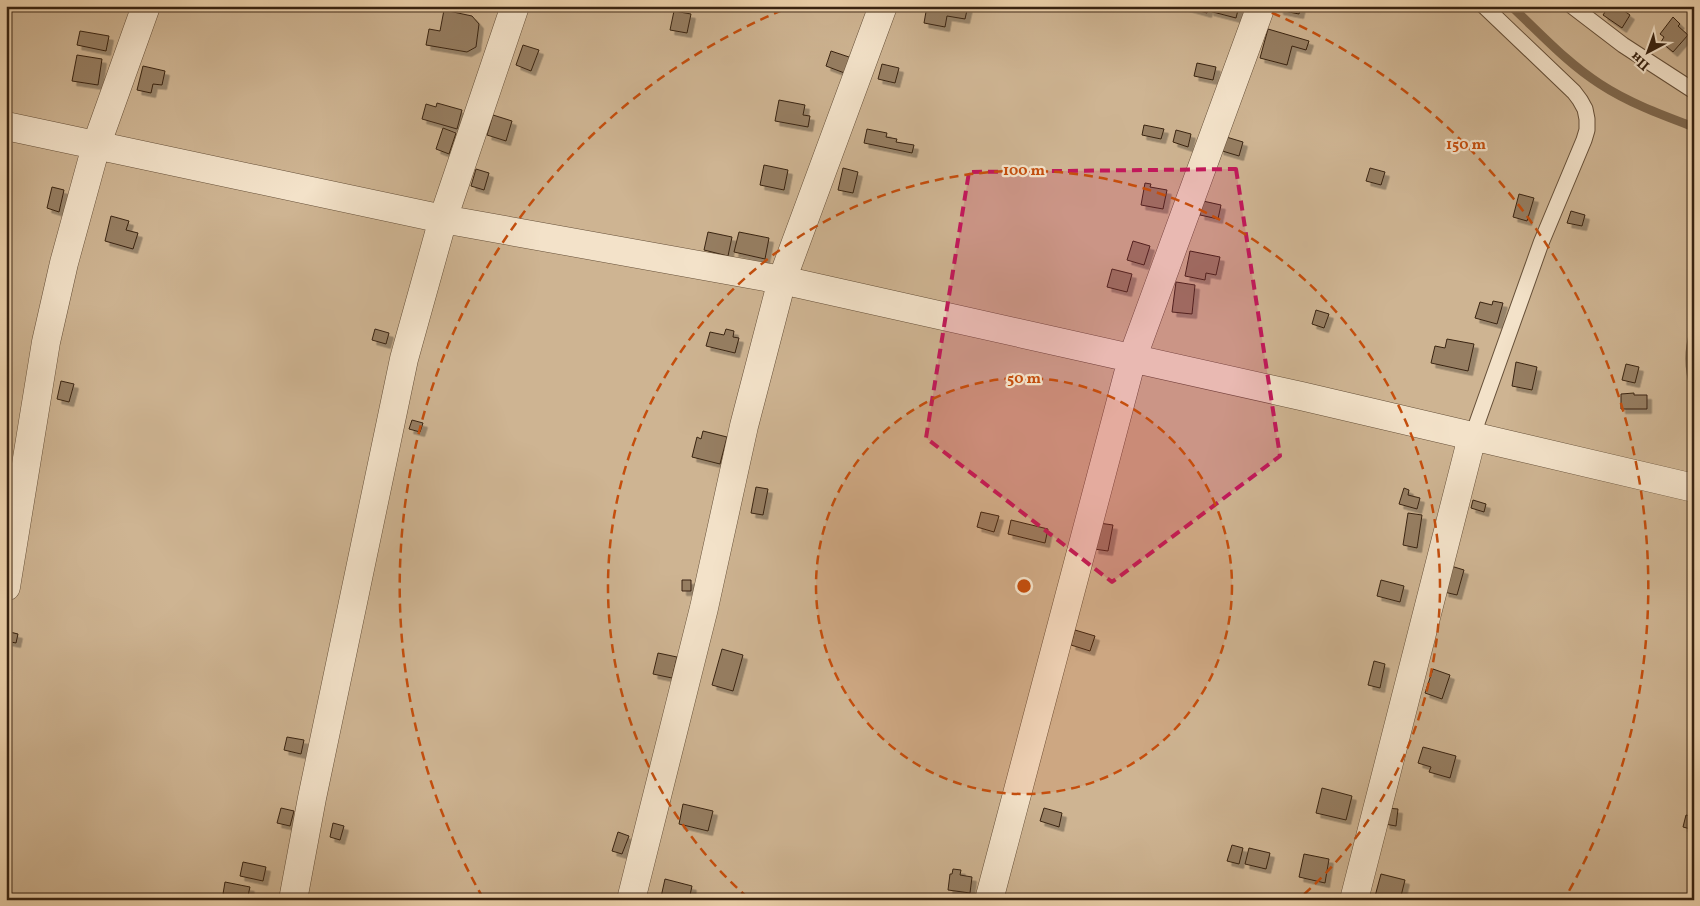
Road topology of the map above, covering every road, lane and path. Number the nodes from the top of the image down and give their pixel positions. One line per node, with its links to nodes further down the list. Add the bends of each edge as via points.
1 (146, 6): 9 (street)
2 (515, 6): 10 (street)
3 (883, 6): 11 (street)
4 (1261, 6): 12 (street)
5 (1484, 6): 13 (lane, via 1574,92 1585,109 1587,125)
6 (1572, 6): 7 (lane, via 1623,45)
7 (1694, 91)
8 (6, 126): 9 (street)
9 (96, 146): 10 (street); 15 (street, via 46,342)
10 (443, 219): 11 (street); 16 (street, via 404,360)
11 (782, 280): 12 (street); 17 (street)
12 (1132, 359): 13 (street); 18 (street)
13 (1472, 437): 14 (street); 19 (street)
14 (1694, 488)
15 (6, 587)
16 (293, 900)
17 (631, 900)
18 (989, 900)
19 (1354, 900)

